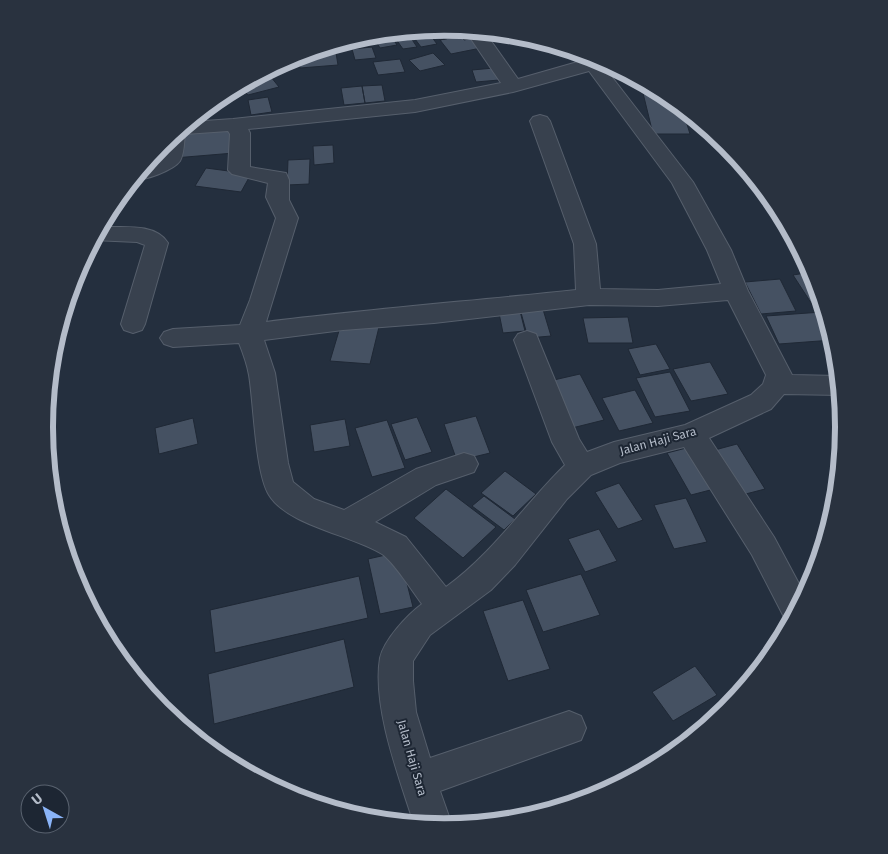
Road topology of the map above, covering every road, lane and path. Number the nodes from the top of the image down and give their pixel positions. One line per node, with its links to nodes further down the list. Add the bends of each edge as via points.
1 (480, 38): 4 (street)
2 (582, 62): 4 (street)
3 (596, 67): 11 (street, via 682,182 719,250)
4 (513, 86): 6 (street, via 414,106)
5 (540, 121): 12 (street, via 585,244)
6 (233, 125): 7 (street); 14 (street, via 240,133 239,170 278,178 276,194 287,218)
7 (193, 127)
8 (173, 146): 9 (street, via 171,159)
9 (150, 170)
10 (105, 234): 13 (street, via 142,236 157,243)
11 (736, 291): 12 (street, via 658,298); 17 (street, via 777,368)
12 (589, 297): 14 (street)
13 (133, 324)
14 (249, 333): 15 (street); 22 (street, via 262,373 280,488 304,508)
15 (173, 338)
16 (528, 340): 21 (street, via 566,442)
17 (777, 384): 18 (street); 19 (street, Jalan Haji Sara, via 761,402)
18 (832, 386)
19 (691, 434): 21 (street, Jalan Haji Sara, via 614,453); 23 (street, via 763,546)
20 (464, 464): 22 (street, via 426,477)
21 (581, 467): 24 (street, Jalan Haji Sara, via 504,556 480,580)
22 (346, 524): 24 (street, via 395,546)
23 (792, 603)
24 (443, 608): 26 (street, Jalan Haji Sara, via 419,625 397,657 399,712)
25 (569, 728): 26 (street)
26 (418, 780): 27 (street, Jalan Haji Sara)
27 (430, 817)

